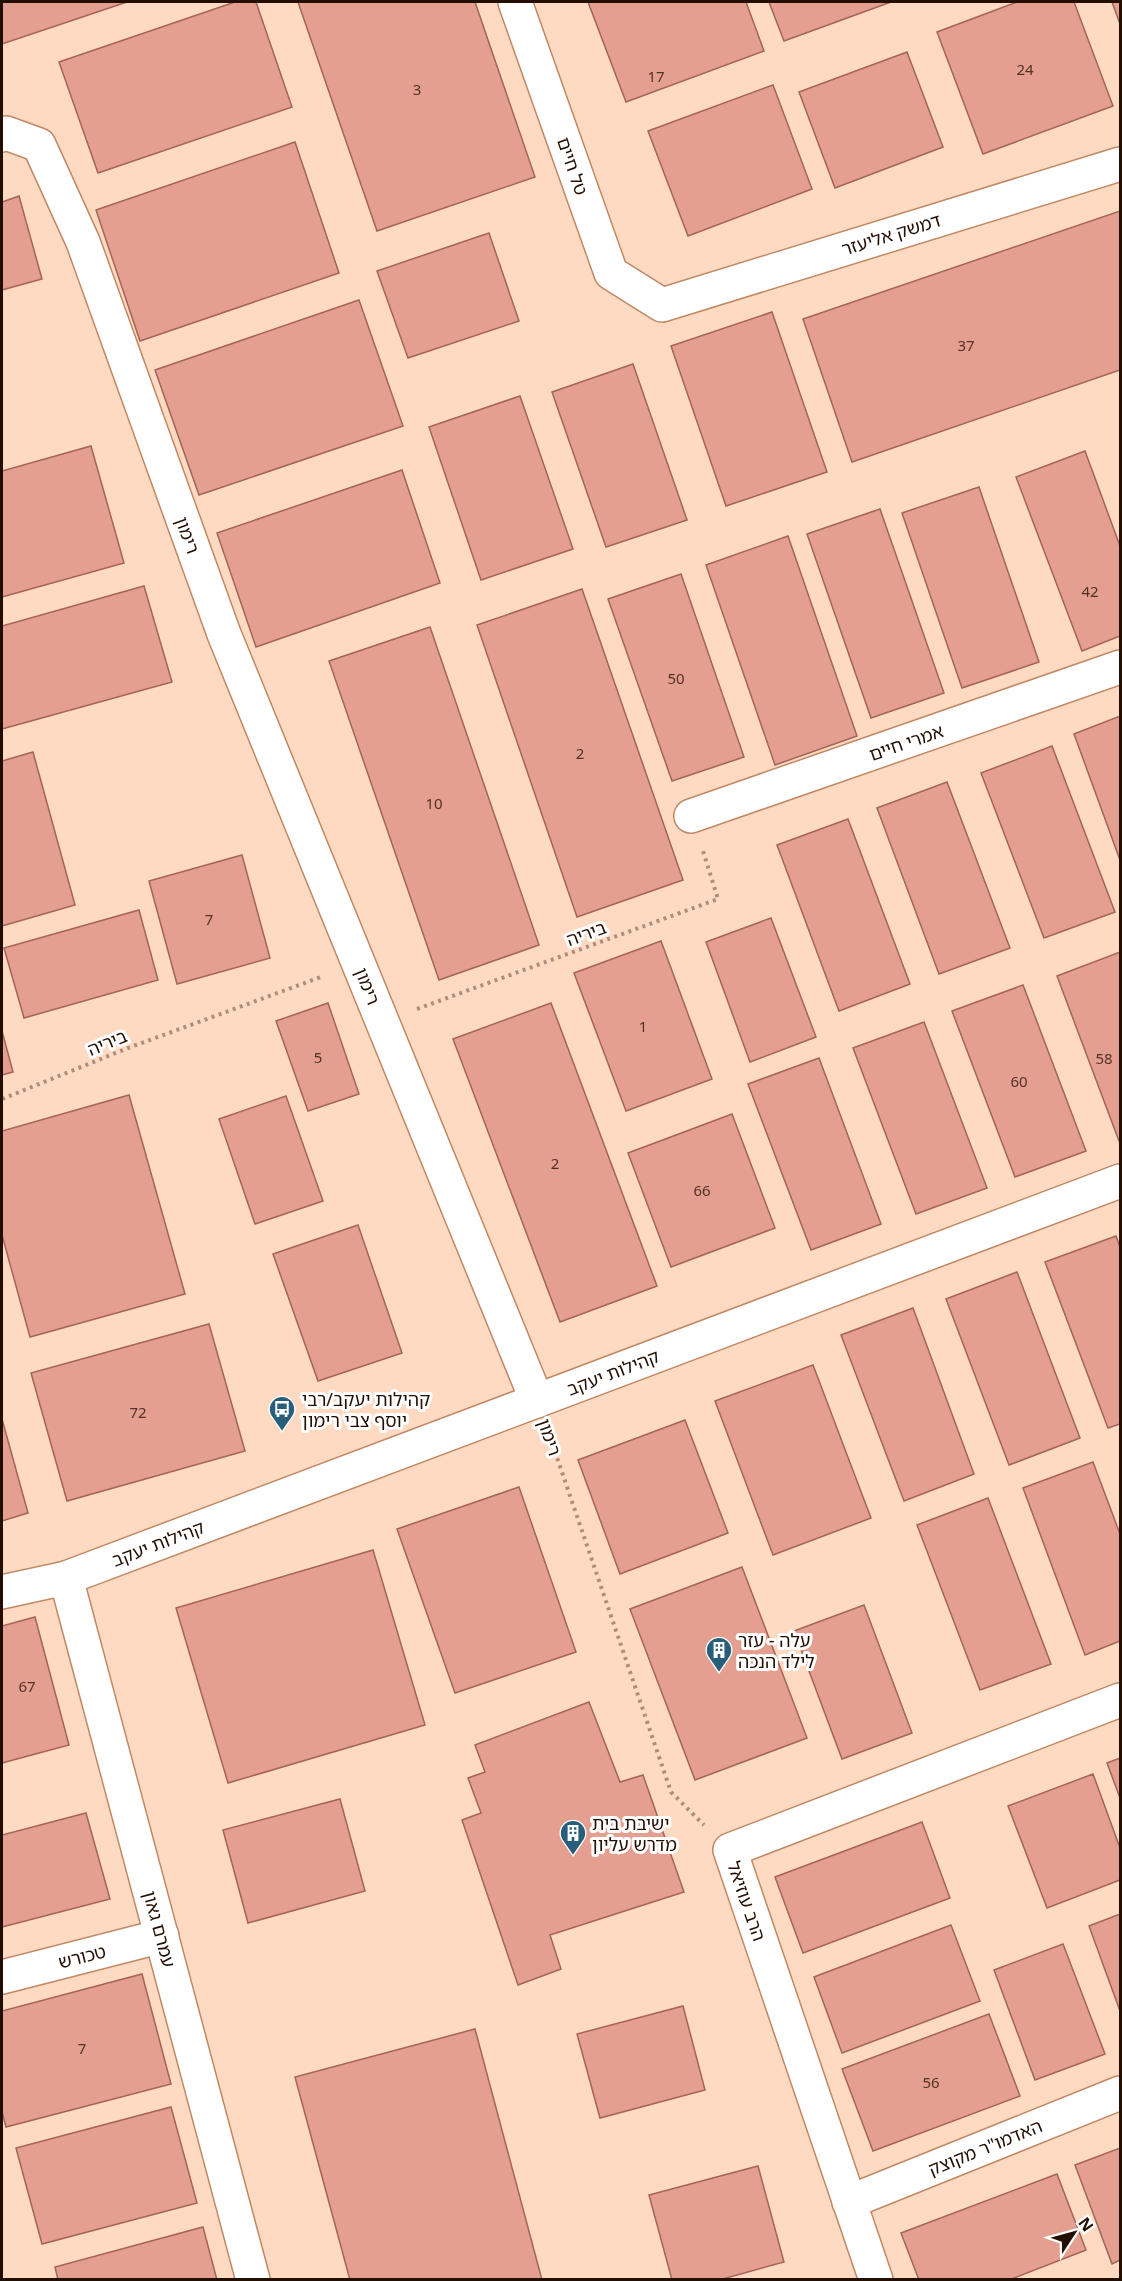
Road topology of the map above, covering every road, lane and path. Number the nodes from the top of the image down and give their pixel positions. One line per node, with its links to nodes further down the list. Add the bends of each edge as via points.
1 (515, 2): 4 (street, טל חיים, via 611,273)
2 (2, 135): 7 (street, רימון, via 39,145 83,242 224,634)
3 (1120, 164): 4 (street, דמשק אליעזר)
4 (662, 305)
5 (1120, 667): 6 (street, אמרי חיים)
6 (691, 816): 8 (path, ביריה, via 718,899)
7 (359, 963): 8 (street, רימון); 9 (path, ביריה)
8 (382, 1022): 11 (street, רימון)
9 (2, 1099)
10 (1120, 1181): 11 (street, קהילות יעקב)
11 (537, 1401): 12 (street, קהילות יעקב); 15 (path, רימון, via 671,1792)
12 (66, 1578): 13 (street, קהילות יעקב); 16 (street, עמרם גאון)
13 (2, 1592)
14 (1120, 1700): 15 (street, הרב עוזיאל)
15 (730, 1850): 19 (street, הרב עוזיאל)
16 (162, 1936): 17 (street, טכורש); 20 (street, עמרם גאון)
17 (2, 1977)
18 (1120, 2093): 19 (street, האדמו"ר מקוצק)
19 (849, 2202): 21 (street, הרב עוזיאל)
20 (253, 2280)
21 (876, 2280)

